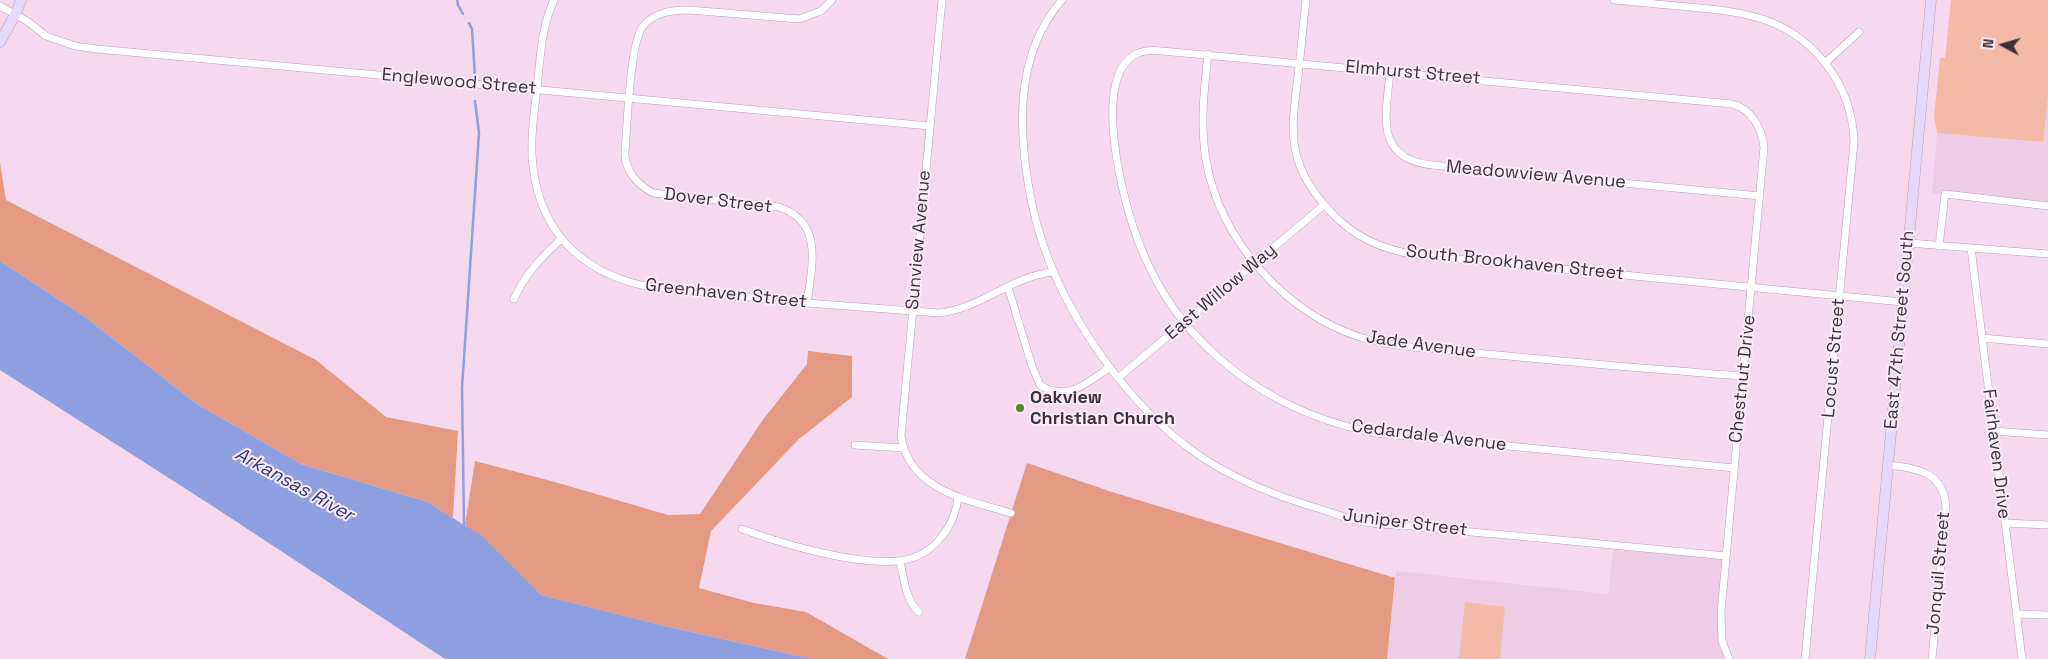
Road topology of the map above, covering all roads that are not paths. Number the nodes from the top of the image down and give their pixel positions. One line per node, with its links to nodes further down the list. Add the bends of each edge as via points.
1 (22, 0): 10 (main road)
2 (554, 0): 17 (street, Greenhaven Street, via 544,32)
3 (832, 0): 18 (street, Dover Street, via 821,12 799,19 689,10 657,15 643,26 635,44)
4 (942, 0): 21 (street, Sunview Avenue)
5 (1062, 0): 31 (street, Juniper Street, via 1044,24 1032,50 1025,79 1023,110 1024,149 1032,203)
6 (1306, 0): 14 (street, South Brookhaven Street)
7 (1614, 0): 15 (street, Locust Street, via 1758,17 1795,35)
8 (1931, 0): 26 (main road, East 47th Street South)
9 (0, 6): 10 (street, Englewood Street)
10 (16, 13): 12 (main road); 17 (street, Englewood Street, via 46,36 76,46)
11 (1859, 32): 15 (street)
12 (0, 42)
13 (1208, 54): 14 (street, Elmhurst Street); 19 (street, Elmhurst Street, via 1153,50 1135,54 1118,76); 30 (street, Jade Avenue, via 1202,119 1208,170 1227,221)
14 (1300, 62): 16 (street, Elmhurst Street); 23 (street, South Brookhaven Street, via 1294,121 1297,154 1304,176)
15 (1825, 63): 34 (street, Locust Street, via 1845,98 1854,134)
16 (1390, 72): 20 (street, Elmhurst Street, via 1732,104); 22 (street, Meadowview Avenue, via 1386,114 1388,135 1396,150 1409,161)
17 (537, 89): 18 (street, Englewood Street); 25 (street, Greenhaven Street, via 532,139 534,172 545,210)
18 (630, 98): 21 (street, Englewood Street); 37 (street, Dover Street, via 625,162 647,190 660,195 779,208 802,220 812,248)
19 (1114, 100): 39 (street, Cedardale Avenue, via 1117,162 1130,221 1151,269)
20 (1743, 108): 22 (street, Chestnut Drive, via 1762,136)
21 (930, 126): 38 (street, Sunview Avenue)
22 (1760, 196): 32 (street, Chestnut Drive)
23 (1324, 205): 30 (street, East Willow Way); 32 (street, South Brookhaven Street, via 1360,237 1405,253)
24 (2048, 206): 27 (street, via 1945,194)
25 (561, 239): 35 (street, via 533,266); 37 (street, Greenhaven Street, via 590,264 629,282)
26 (1908, 243): 27 (street); 36 (main road, East 47th Street South)
27 (1939, 246): 28 (street)
28 (1971, 248): 29 (street); 40 (street, Fairhaven Drive)
29 (2048, 254)
30 (1255, 263): 39 (street, East Willow Way); 43 (street, Jade Avenue, via 1306,310 1339,329 1371,340 1400,346)
31 (1053, 272): 33 (street, Greenhaven Street); 42 (street, Juniper Street, via 1069,306)
32 (1752, 286): 34 (street, South Brookhaven Street); 43 (street, Chestnut Drive)
33 (1008, 287): 38 (street, Greenhaven Street, via 958,310); 42 (street, via 1040,385 1053,390 1074,391)
34 (1840, 295): 36 (street, South Brookhaven Street); 62 (street, Locust Street)
35 (514, 299)
36 (1903, 302): 49 (main road, East 47th Street South)
37 (807, 303): 38 (street, Greenhaven Street)
38 (912, 312): 48 (street, Sunview Avenue, via 901,436)
39 (1185, 322): 44 (street, East Willow Way); 50 (street, Cedardale Avenue, via 1216,355 1254,384 1295,408 1351,428 1399,436)
40 (1982, 338): 41 (street); 45 (street, Fairhaven Drive)
41 (2048, 344)
42 (1110, 367): 44 (street, Juniper Street)
43 (1742, 376): 50 (street, Chestnut Drive)
44 (1118, 378): 56 (street, Juniper Street, via 1160,425 1210,463 1256,488 1332,514 1372,523)
45 (1994, 431): 46 (street); 53 (street, Fairhaven Drive)
46 (2048, 435)
47 (855, 445): 48 (street)
48 (903, 448): 51 (street, Sunview Avenue, via 911,465 920,474)
49 (1888, 464): 63 (main road, East 47th Street South); 64 (street, Jonquil Street, via 1923,470 1938,484 1945,501)
50 (1734, 468): 56 (street, Chestnut Drive)
51 (958, 497): 52 (street); 57 (street, via 951,522 939,540 921,554)
52 (1011, 513)
53 (2005, 523): 54 (street); 59 (street, Fairhaven Drive)
54 (2048, 526)
55 (742, 528): 57 (street, via 800,548 872,561)
56 (1725, 556): 61 (street, Chestnut Drive, via 1721,629)
57 (900, 561): 58 (street, via 909,598)
58 (919, 612)
59 (2016, 614): 60 (street); 65 (street, Fairhaven Drive)
60 (2048, 615)
61 (1728, 657)
62 (1805, 659)
63 (1870, 659)
64 (1932, 659)
65 (2022, 659)

